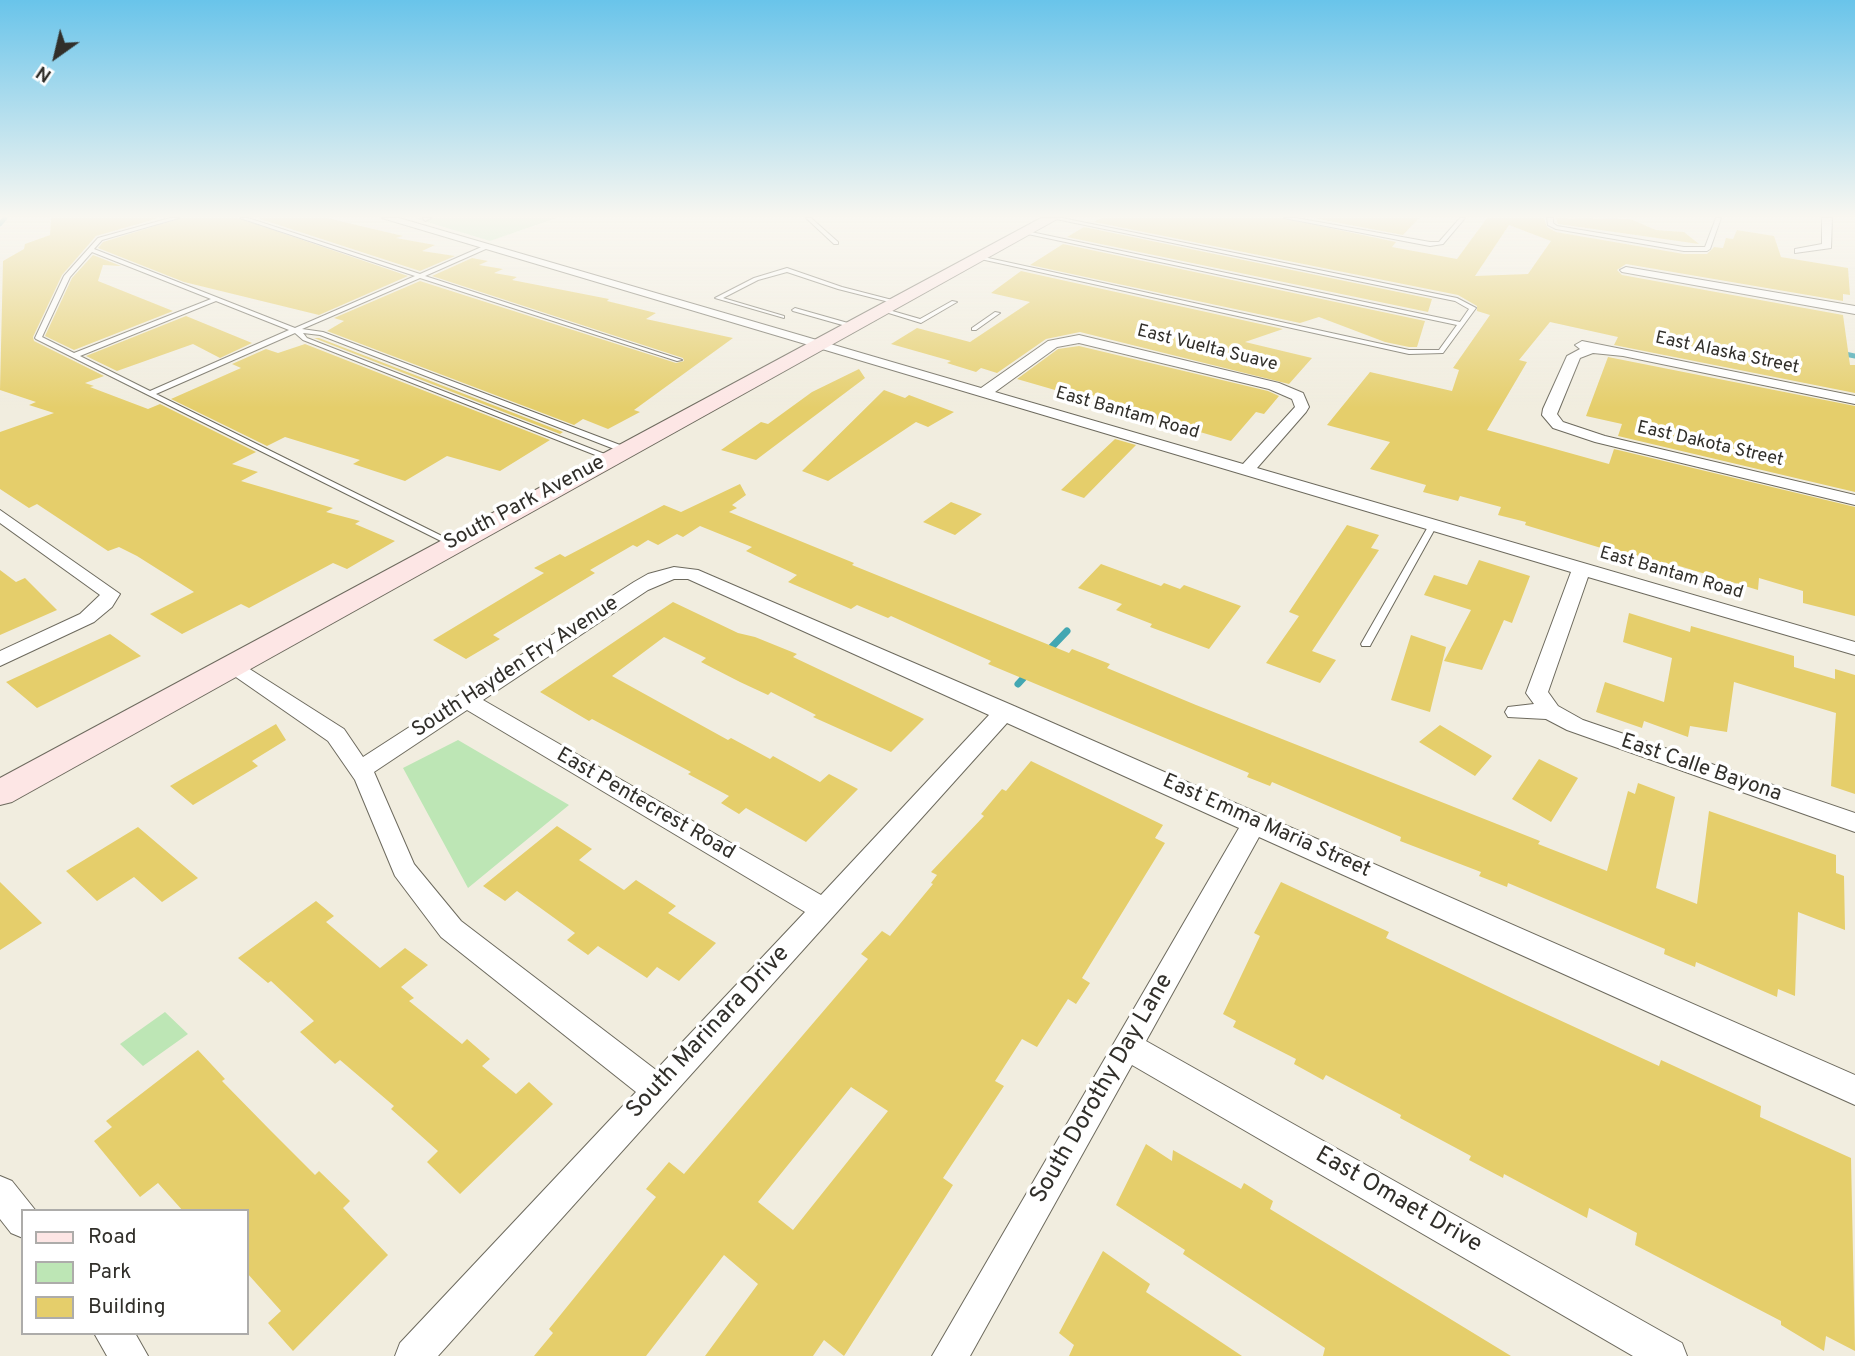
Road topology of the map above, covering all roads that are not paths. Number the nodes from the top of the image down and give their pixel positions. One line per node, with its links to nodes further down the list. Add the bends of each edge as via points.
1 (65, 281): 25 (lane, via 38,338)
2 (171, 281): 13 (lane)
3 (411, 281): 23 (lane)
4 (428, 281): 26 (lane)
5 (604, 281): 24 (street, East Bantam Road)
6 (751, 281): 19 (lane, via 718,298)
7 (820, 281): 15 (lane)
8 (936, 281): 15 (main road, South Park Avenue)
9 (1085, 281): 20 (lane, via 1409,352 1441,352)
10 (1257, 281): 20 (lane)
11 (1365, 281): 20 (lane, via 1457,300 1473,308)
12 (1691, 281): 17 (street)
13 (216, 299): 23 (lane); 25 (lane)
14 (954, 302): 15 (lane, via 921,321)
15 (890, 306): 21 (main road, South Park Avenue)
16 (795, 310): 21 (lane)
17 (1855, 310)
18 (997, 313): 22 (lane)
19 (782, 317)
20 (1461, 324)
21 (853, 326): 24 (main road, South Park Avenue)
22 (974, 329)
23 (298, 331): 27 (lane, via 321,333); 28 (lane, via 304,339); 30 (lane)
24 (821, 344): 29 (street, East Bantam Road); 33 (main road, South Park Avenue)
25 (74, 356): 30 (lane)
26 (679, 360)
27 (438, 378): 28 (lane); 33 (lane)
28 (423, 385): 33 (lane)
29 (985, 392): 34 (street, East Bantam Road); 34 (street, East Vuelta Suave, via 1053,344 1072,337 1305,397 1299,411)
30 (151, 393): 38 (lane)
31 (1855, 400): 32 (street, East Alaska Street, via 1587,347 1574,356 1550,409)
32 (1551, 425): 35 (street, East Dakota Street)
33 (618, 454): 38 (main road, South Park Avenue)
34 (1247, 470): 37 (street, East Bantam Road)
35 (1855, 500)
36 (0, 515): 43 (street, via 110,594 87,618)
37 (1433, 524): 39 (street, East Bantam Road); 41 (lane)
38 (452, 544): 44 (main road, South Park Avenue)
39 (1582, 568): 42 (street, East Bantam Road); 47 (street, via 1537,693)
40 (674, 573): 45 (street, South Hayden Fry Avenue, via 641,586); 46 (street, East Emma Maria Street, via 711,581)
41 (1366, 644)
42 (1855, 649)
43 (0, 659)
44 (230, 666): 49 (street, via 336,735); 50 (main road, South Park Avenue)
45 (467, 700): 49 (street, South Hayden Fry Avenue); 53 (street, East Pentecrest Road)
46 (1006, 711): 51 (street, East Emma Maria Street); 53 (street, South Marinara Drive)
47 (1550, 711): 48 (street); 52 (street, East Calle Bayona, via 1575,725)
48 (1516, 712)
49 (360, 770): 55 (street, via 404,869 451,929)
50 (0, 793)
51 (1255, 822): 54 (street, South Dorothy Day Lane); 56 (street, East Emma Maria Street)
52 (1855, 823)
53 (824, 910): 55 (street, South Marinara Drive)
54 (1127, 1046): 62 (street, South Dorothy Day Lane); 63 (street, East Omaet Drive)
55 (656, 1089): 61 (street, South Marinara Drive)
56 (1855, 1090)
57 (0, 1193): 58 (street)
58 (21, 1219)
59 (114, 1335): 60 (street)
60 (130, 1356)
61 (414, 1356)
62 (950, 1356)
63 (1669, 1356)

